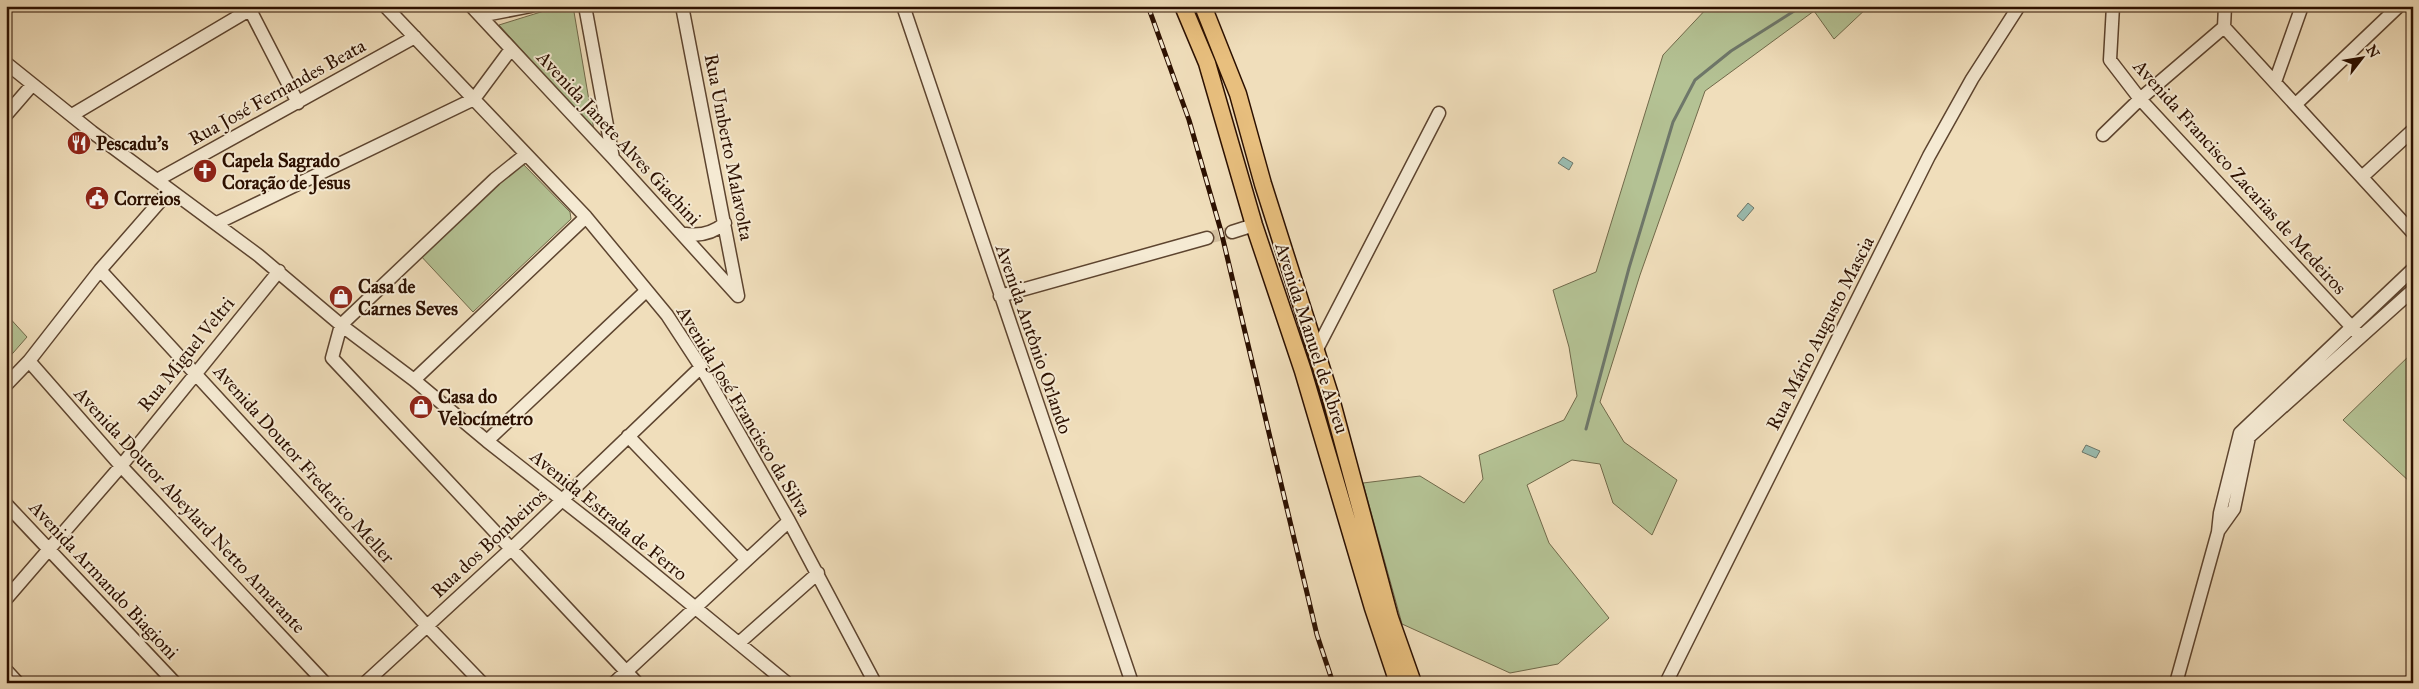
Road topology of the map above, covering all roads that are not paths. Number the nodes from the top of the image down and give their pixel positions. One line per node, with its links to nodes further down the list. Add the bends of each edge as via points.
1 (385, 6): 17 (street, Avenida José Francisco da Silva)
2 (471, 6): 15 (street, Avenida Janete Alves Giachini)
3 (531, 6): 15 (street)
4 (585, 6): 32 (street)
5 (682, 6): 38 (street, Rua Umberto Malavolta)
6 (903, 6): 50 (street, Avenida Antônio Orlando)
7 (1183, 6): 39 (main road, Avenida Manuel de Abreu, via 1207,63)
8 (1203, 6): 53 (main road, Avenida Manuel de Abreu, via 1238,94)
9 (2019, 6): 87 (street, Rua Mário Augusto Mascia, via 1972,79 1929,156)
10 (2113, 6): 23 (street, Avenida Francisco Zacarias de Medeiros, via 2110,60)
11 (2225, 6): 16 (street)
12 (2302, 6): 20 (street)
13 (2398, 6): 25 (street)
14 (251, 7): 24 (street); 28 (street)
15 (487, 13): 18 (street, Avenida Janete Alves Giachini)
16 (2224, 28): 20 (street); 23 (street)
17 (415, 37): 22 (street, Avenida José Francisco da Silva); 24 (street, Rua José Fernandes Beata)
18 (511, 49): 22 (street); 32 (street, Avenida Janete Alves Giachini)
19 (6, 63): 21 (street, Avenida Estrada de Ferro)
20 (2275, 82): 25 (street)
21 (32, 85): 26 (street); 28 (street, Avenida Estrada de Ferro)
22 (474, 99): 31 (street, Avenida José Francisco da Silva); 37 (street)
23 (2140, 99): 30 (street); 52 (street, Avenida Francisco Zacarias de Medeiros)
24 (298, 103): 34 (street, Rua José Fernandes Beata)
25 (2296, 104): 33 (street)
26 (6, 114)
27 (1439, 114): 53 (street)
28 (72, 116): 34 (street, Avenida Estrada de Ferro)
29 (2413, 130): 33 (street)
30 (2103, 135)
31 (525, 155): 36 (street, Avenida José Francisco da Silva); 51 (street, via 495,179)
32 (614, 158): 41 (street, Avenida Janete Alves Giachini)
33 (2362, 177): 42 (street)
34 (157, 180): 35 (street, Avenida Estrada de Ferro)
35 (170, 190): 37 (street, Avenida Estrada de Ferro); 45 (street)
36 (586, 216): 48 (street, Avenida José Francisco da Silva); 57 (street)
37 (217, 223): 46 (street, Avenida Estrada de Ferro)
38 (725, 223): 41 (street, via 709,233); 49 (street, Rua Umberto Malavolta)
39 (1254, 225): 40 (street); 85 (main road, Avenida Manuel de Abreu, via 1304,371)
40 (1232, 232)
41 (681, 233): 49 (street, Avenida Janete Alves Giachini)
42 (2413, 233)
43 (1207, 238): 50 (street)
44 (2413, 269): 52 (street)
45 (100, 270): 54 (street); 56 (street, Avenida Doutor Frederico Meller)
46 (279, 271): 51 (street, Avenida Estrada de Ferro); 56 (street, Rua Miguel Veltri)
47 (2413, 290): 52 (street)
48 (646, 291): 55 (street, Avenida José Francisco da Silva, via 667,315); 60 (street)
49 (738, 296)
50 (1000, 296): 84 (street, Avenida Antônio Orlando)
51 (341, 325): 57 (street, Avenida Estrada de Ferro); 66 (street, via 332,358)
52 (2356, 332): 88 (street, via 2240,433 2218,532)
53 (1316, 351): 86 (main road, Avenida Manuel de Abreu, via 1390,618)
54 (29, 361): 58 (street); 61 (street, Avenida Doutor Abeylard Netto Amarante)
55 (701, 367): 59 (street, Rua dos Bombeiros); 64 (street, Avenida José Francisco da Silva)
56 (194, 372): 61 (street, Rua Miguel Veltri); 71 (street, Avenida Doutor Frederico Meller)
57 (414, 380): 60 (street, Avenida Estrada de Ferro)
58 (6, 385)
59 (628, 436): 62 (street, Rua dos Bombeiros); 67 (street)
60 (487, 441): 62 (street, Avenida Estrada de Ferro)
61 (120, 466): 65 (street, Rua Miguel Veltri); 77 (street, Avenida Doutor Abeylard Netto Amarante)
62 (562, 501): 66 (street, Rua dos Bombeiros); 70 (street, Avenida Estrada de Ferro)
63 (6, 504): 65 (street, Avenida Armando Biagioni)
64 (788, 521): 67 (street); 68 (street, Avenida José Francisco da Silva)
65 (48, 549): 69 (street, Rua Miguel Veltri); 76 (street, Avenida Armando Biagioni)
66 (511, 549): 71 (street, Rua dos Bombeiros); 74 (street)
67 (746, 559): 70 (street)
68 (818, 573): 72 (street); 83 (street, Avenida José Francisco da Silva)
69 (6, 599)
70 (695, 608): 72 (street, Avenida Estrada de Ferro); 74 (street)
71 (428, 627): 78 (street, Rua dos Bombeiros); 79 (street, Avenida Doutor Frederico Meller)
72 (740, 642): 82 (street, Avenida Estrada de Ferro)
73 (6, 670): 75 (street)
74 (626, 671): 80 (street); 81 (street)
75 (18, 683)
76 (175, 683)
77 (325, 683)
78 (365, 683)
79 (482, 683)
80 (614, 683)
81 (637, 683)
82 (787, 683)
83 (875, 683)
84 (1132, 683)
85 (1398, 683)
86 (1413, 683)
87 (1666, 683)
88 (2176, 683)

